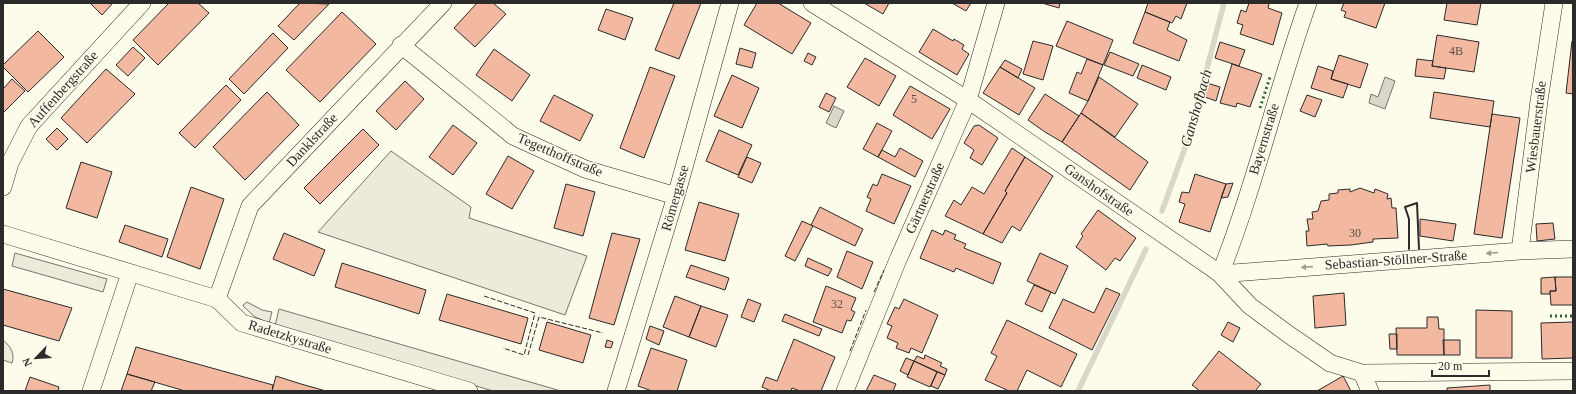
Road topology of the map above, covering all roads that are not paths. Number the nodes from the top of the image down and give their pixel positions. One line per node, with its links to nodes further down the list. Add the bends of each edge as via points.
1 (142, 3): 10 (street, Auffenbergstraße, via 29,126 10,163)
2 (442, 3): 8 (street, Danklstraße)
3 (730, 3): 11 (street, Römergasse)
4 (812, 3): 9 (street, Ganshofstraße)
5 (996, 3): 9 (street, Gärtnerstraße)
6 (1308, 3): 16 (street, Bayernstraße, via 1233,241)
7 (1554, 3): 14 (street, Wiesbauerstraße)
8 (401, 45): 11 (street, Tegetthoffstraße, via 513,136 585,169); 17 (street, Danklstraße, via 250,206)
9 (968, 100): 16 (street, Ganshofstraße); 23 (street, Gärtnerstraße, via 897,262)
10 (3, 187)
11 (676, 196): 22 (street, Römergasse)
12 (3, 234): 15 (street, Radetzkystraße)
13 (1573, 249): 14 (street, Sebastian-Stöllner-Straße)
14 (1520, 251): 16 (street, Sebastian-Stöllner-Straße, one-way to 16)
15 (130, 273): 17 (street, Radetzkystraße); 20 (street)
16 (1220, 274): 19 (street, Ganshofstraße, via 1250,306 1294,338 1330,363)
17 (217, 299): 21 (street, Radetzkystraße, via 242,323)
18 (1573, 371): 19 (street, Ganshofstraße)
19 (1362, 373): 24 (street)
20 (91, 391)
21 (469, 391)
22 (616, 391)
23 (845, 391)
24 (1370, 391)

